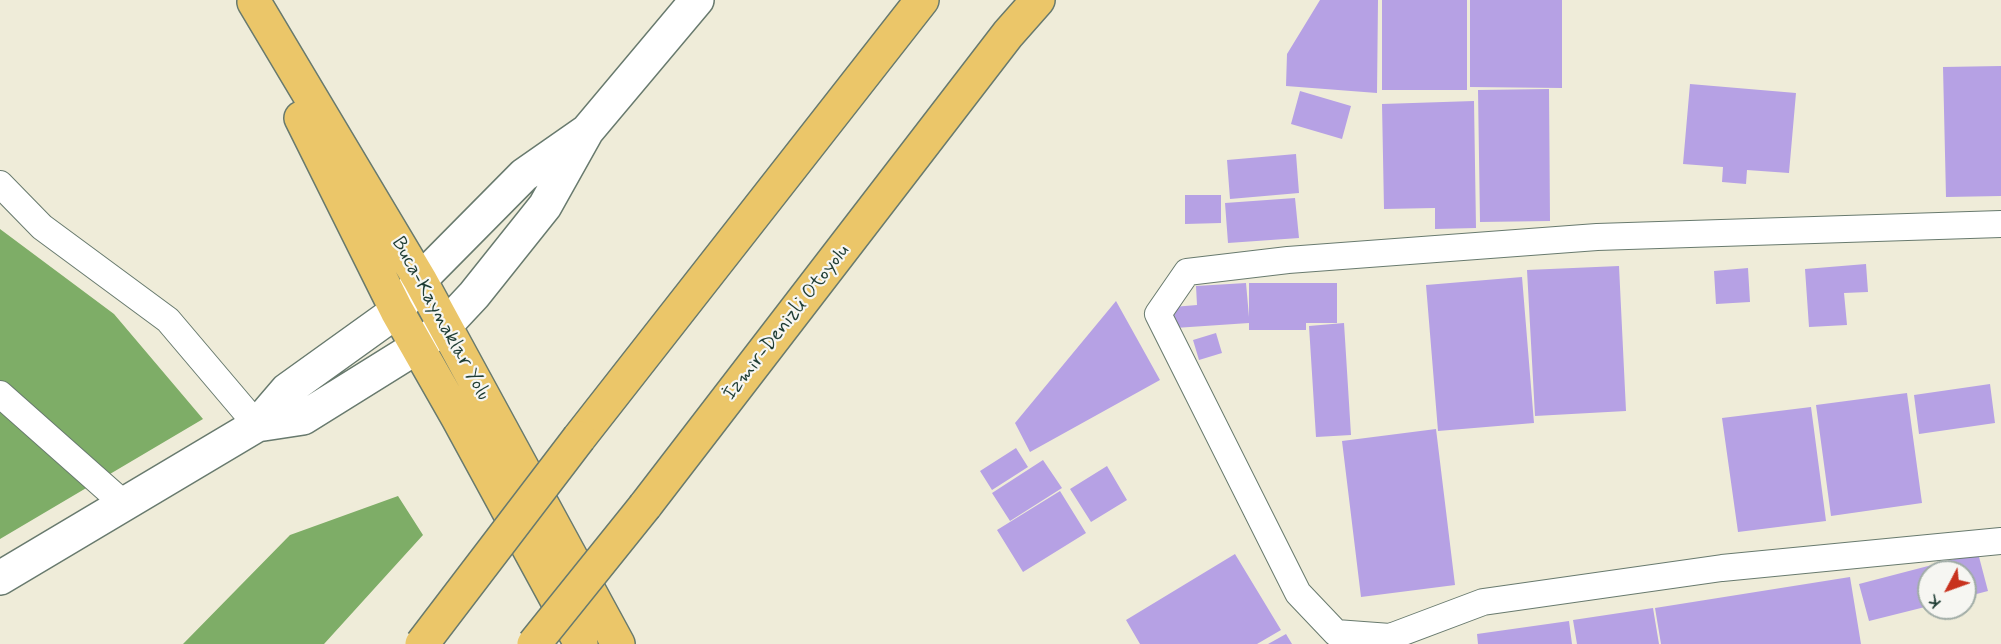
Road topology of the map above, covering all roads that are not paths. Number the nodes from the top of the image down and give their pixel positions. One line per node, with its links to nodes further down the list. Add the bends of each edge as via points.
1 (697, 0): 5 (street)
2 (922, 0): 18 (main road, bridge)
3 (1038, 0): 19 (main road, İzmir-Denizli Otoyolu, bridge)
4 (254, 1): 8 (main road, Buca-Kaynaklar Yolu); 9 (main road, via 298,114)
5 (587, 131): 8 (street, via 524,176); 10 (street, via 545,206)
6 (0, 184): 13 (street, via 42,227 168,320)
7 (2001, 224): 17 (street, via 1597,237 1288,260 1188,272 1158,314 1299,593 1336,633)
8 (420, 280): 9 (street); 10 (main road, Buca-Kaynaklar Yolu)
9 (397, 311): 11 (main road); 13 (street, via 287,390)
10 (445, 326): 11 (street); 21 (main road, Buca-Kaynaklar Yolu)
11 (417, 347): 13 (street, via 303,418); 20 (main road)
12 (0, 393): 14 (street)
13 (257, 425): 14 (street)
14 (124, 504): 16 (street)
15 (2001, 541): 17 (street, via 1722,568 1483,602)
16 (0, 578)
17 (1389, 640)
18 (422, 644)
19 (534, 644)
20 (580, 644)
21 (618, 644)

